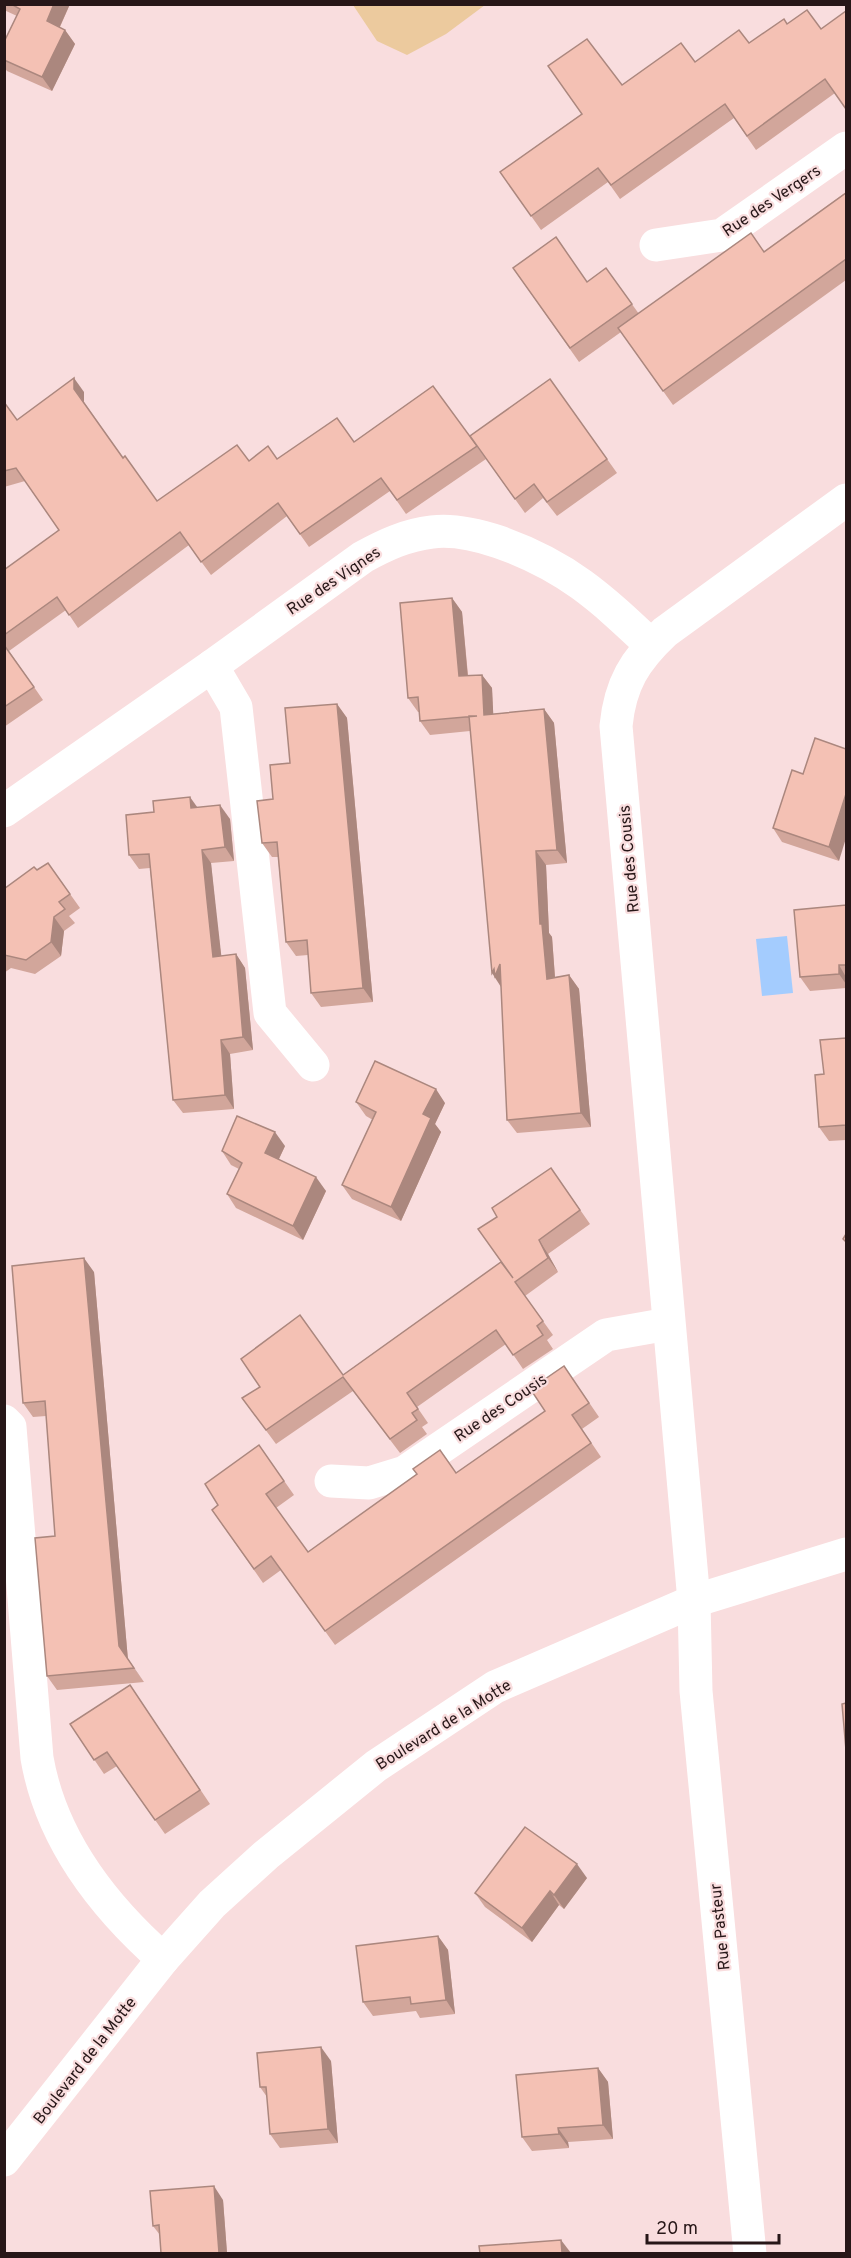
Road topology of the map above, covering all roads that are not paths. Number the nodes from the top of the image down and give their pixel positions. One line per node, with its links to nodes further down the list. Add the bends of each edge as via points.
1 (846, 148): 2 (street, Rue des Vergers, via 722,235)
2 (656, 245)
3 (846, 500): 4 (street, Rue des Cousis)
4 (651, 645): 5 (street, Rue des Vignes, via 598,595 536,556 482,536 433,532 411,535 363,556); 8 (street, Rue des Cousis, via 626,682 618,702 616,726)
5 (212, 666): 6 (street, Rue des Vignes); 7 (street, via 236,707 270,1013)
6 (4, 811)
7 (313, 1065)
8 (668, 1324): 10 (street, Rue des Cousis, via 606,1335 405,1472 369,1483); 12 (street, Rue des Cousis)
9 (4, 1421): 13 (street, via 10,1427 42,1785 63,1838 80,1865 119,1916)
10 (331, 1481)
11 (846, 1554): 12 (street, Boulevard de la Motte)
12 (694, 1601): 13 (street, Boulevard de la Motte, via 495,1687 376,1766 266,1855 212,1904); 15 (street, Rue Pasteur, via 696,1691)
13 (163, 1959): 14 (street, Boulevard de la Motte)
14 (4, 2160)
15 (750, 2253)

